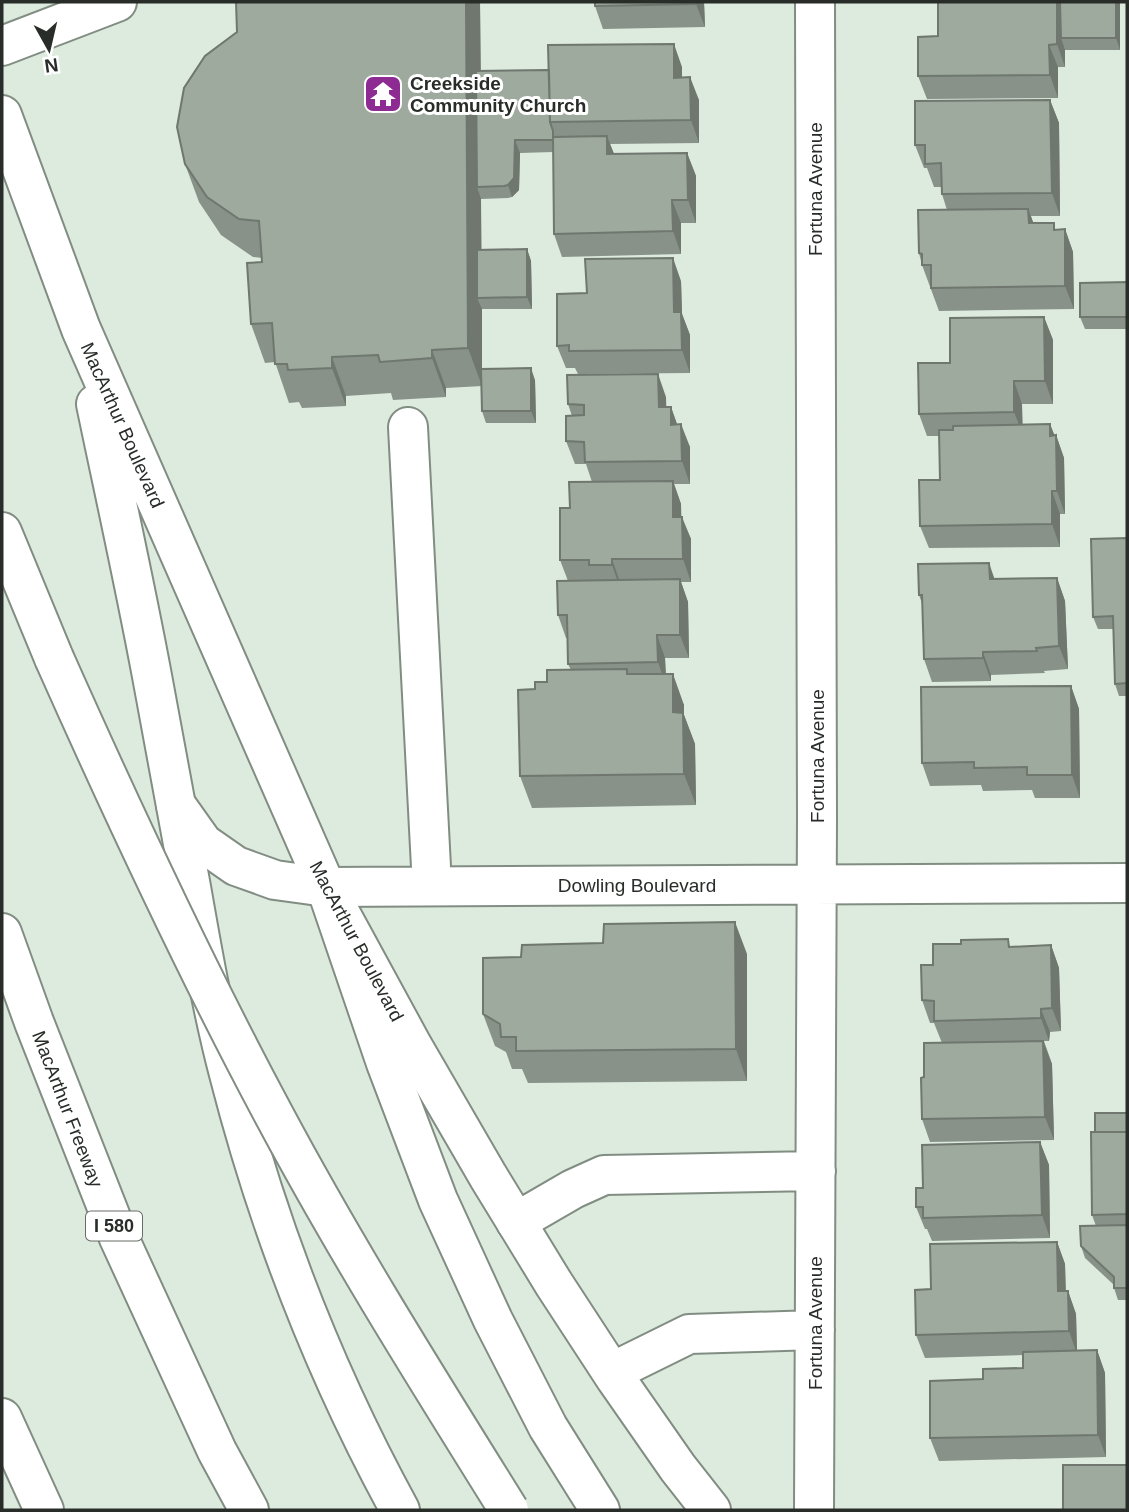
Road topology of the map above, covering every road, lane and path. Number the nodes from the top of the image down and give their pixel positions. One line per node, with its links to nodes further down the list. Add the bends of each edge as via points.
1 (117, 2): 3 (main road)
2 (815, 2): 10 (main road, Fortuna Avenue)
3 (2, 46)
4 (2, 115): 5 (main road, MacArthur Boulevard)
5 (81, 329): 8 (main road, MacArthur Boulevard); 12 (main road, MacArthur Boulevard)
6 (408, 428): 11 (main road)
7 (2, 532): 22 (main road, bridge, via 112,789 212,997 356,1261)
8 (176, 805): 12 (main road, Dowling Boulevard, via 203,843 236,866 275,880); 21 (main road, MacArthur Boulevard, via 207,977 257,1172 287,1264 332,1372)
9 (1127, 883): 10 (main road, Dowling Boulevard)
10 (817, 885): 11 (main road, Dowling Boulevard); 14 (main road, Fortuna Avenue)
11 (432, 886): 12 (main road, Dowling Boulevard)
12 (326, 887): 15 (main road, MacArthur Boulevard); 23 (main road, via 438,1200 548,1427)
13 (2, 933): 20 (main road, MacArthur Freeway / I 580, via 119,1238)
14 (816, 1171): 15 (main road, via 604,1175); 16 (main road, Fortuna Avenue)
15 (516, 1222): 17 (main road, MacArthur Boulevard)
16 (815, 1330): 17 (main road, via 689,1334); 25 (main road, Fortuna Avenue)
17 (612, 1372): 24 (main road, MacArthur Boulevard)
18 (2, 1418): 19 (main road)
19 (44, 1510)
20 (249, 1510)
21 (400, 1510)
22 (509, 1510)
23 (600, 1510)
24 (711, 1510)
25 (814, 1510)

